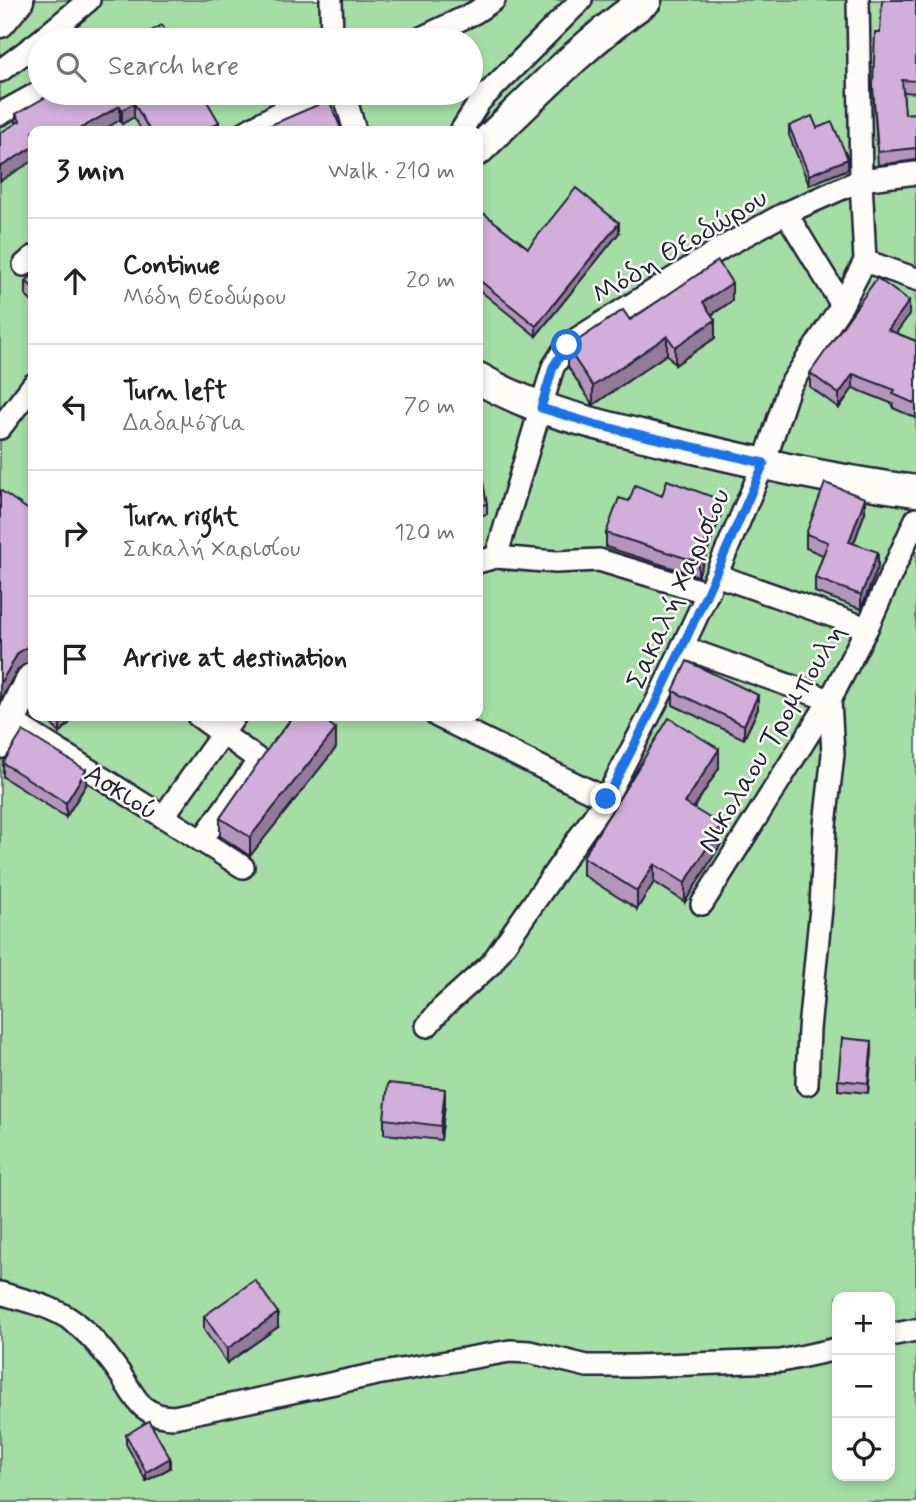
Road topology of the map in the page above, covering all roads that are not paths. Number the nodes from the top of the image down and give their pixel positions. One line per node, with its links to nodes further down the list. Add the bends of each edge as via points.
1 (18, 0): 8 (street)
2 (89, 0): 9 (street)
3 (331, 0): 10 (street)
4 (494, 0): 11 (street)
5 (581, 0): 15 (street)
6 (646, 0): 23 (street, via 555,74)
7 (858, 0): 25 (street)
8 (0, 22)
9 (56, 28)
10 (332, 28)
11 (443, 28)
12 (28, 51): 13 (street)
13 (0, 71)
14 (28, 99): 19 (street)
15 (483, 99)
16 (294, 105): 20 (street)
17 (348, 105): 21 (street)
18 (478, 105): 22 (street)
19 (0, 114)
20 (256, 126)
21 (354, 126)
22 (464, 126)
23 (483, 145)
24 (916, 173): 25 (street, Μόδη Θεοδώρου)
25 (861, 180): 26 (street, Μόδη Θεοδώρου); 27 (street)
26 (786, 213): 29 (street); 32 (street, Μόδη Θεοδώρου, via 567,345 553,367)
27 (865, 261): 28 (street); 29 (street, Σακαλή Χαρισίου)
28 (916, 279)
29 (842, 305): 34 (street, Σακαλή Χαρισίου, via 789,387)
30 (483, 381): 32 (street)
31 (28, 391): 33 (street)
32 (541, 408): 34 (street); 37 (street, Μόδη Θεοδώρου)
33 (0, 428)
34 (764, 463): 35 (street); 38 (street, Σακαλή Χαρισίου)
35 (916, 491)
36 (916, 519): 39 (street, Νικολαου Τρομπουλη)
37 (487, 559): 38 (street, via 599,560)
38 (712, 584): 39 (street); 40 (street, Σακαλή Χαρισίου)
39 (867, 628): 42 (street, Νικολαου Τρομπουλη)
40 (682, 647): 42 (street); 48 (street, Σακαλή Χαρισίου)
41 (28, 686): 46 (street)
42 (830, 700): 52 (street, Νικολαου Τρομπουλη); 54 (street, via 833,754)
43 (205, 721): 47 (street)
44 (231, 721): 47 (street)
45 (447, 721): 48 (street)
46 (3, 726): 49 (street, Ασκιού)
47 (222, 734): 49 (street); 50 (street, via 259,760)
48 (606, 799): 53 (street, Σακαλή Χαρισίου, via 491,964)
49 (163, 817): 50 (street, Ασκιού)
50 (201, 841): 51 (street, Ασκιού)
51 (243, 867)
52 (702, 904)
53 (427, 1026)
54 (807, 1084)
55 (0, 1293): 58 (street, via 53,1310 79,1325 147,1412 174,1418 510,1351 587,1366 634,1366 780,1361)
56 (916, 1330): 57 (street)
57 (895, 1334)
58 (832, 1350)

